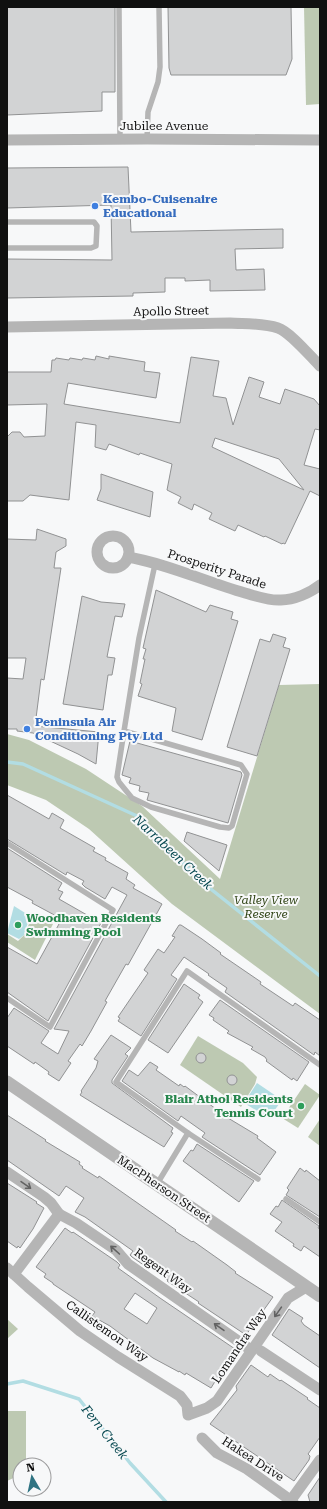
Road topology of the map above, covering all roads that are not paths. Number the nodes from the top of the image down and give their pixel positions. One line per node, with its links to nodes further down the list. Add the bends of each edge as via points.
1 (119, 7): 3 (lane)
2 (159, 7): 4 (lane, via 160,67 148,112)
3 (120, 139): 4 (street, Jubilee Avenue); 5 (street, Jubilee Avenue)
4 (147, 139): 6 (street, Jubilee Avenue)
5 (7, 140)
6 (320, 140)
7 (7, 222): 8 (lane, via 94,222 97,226 96,246 91,248)
8 (7, 248)
9 (7, 327): 10 (street, Apollo Street, via 230,323 266,326 286,332)
10 (320, 366)
11 (128, 557): 12 (street, Prosperity Parade)
12 (157, 564): 13 (street, Prosperity Parade, via 266,599 294,598); 14 (lane, via 139,638)
13 (320, 584)
14 (124, 731): 14 (lane, via 242,765 247,774 232,826 220,827 151,807 132,798 117,776)
15 (7, 843): 16 (lane, via 113,910 50,1027)
16 (7, 998)
17 (320, 1065): 19 (lane, via 187,971 116,1082)
18 (7, 1082): 22 (street, MacPherson Street)
19 (188, 1133): 21 (lane); 22 (lane)
20 (7, 1172): 24 (street, one-way to 24, via 51,1203)
21 (258, 1179)
22 (157, 1184): 27 (street, MacPherson Street)
23 (286, 1200): 25 (lane)
24 (58, 1214): 26 (street); 29 (street, Regent Way, one-way to 24, via 128,1264 116,1250)
25 (320, 1222)
26 (10, 1271): 31 (street, Callistemon Way, via 80,1331 180,1396 187,1405)
27 (306, 1287): 28 (street, MacPherson Street); 29 (street, Lomandra Way, one-way to 29, via 288,1298)
28 (320, 1296)
29 (256, 1350): 30 (street); 31 (street, Lomandra Way, via 217,1401)
30 (320, 1390)
31 (188, 1415)
32 (202, 1438): 34 (street, Hakea Drive, via 217,1453 247,1469)
33 (320, 1460): 34 (street, Hakea Drive)
34 (292, 1501)

